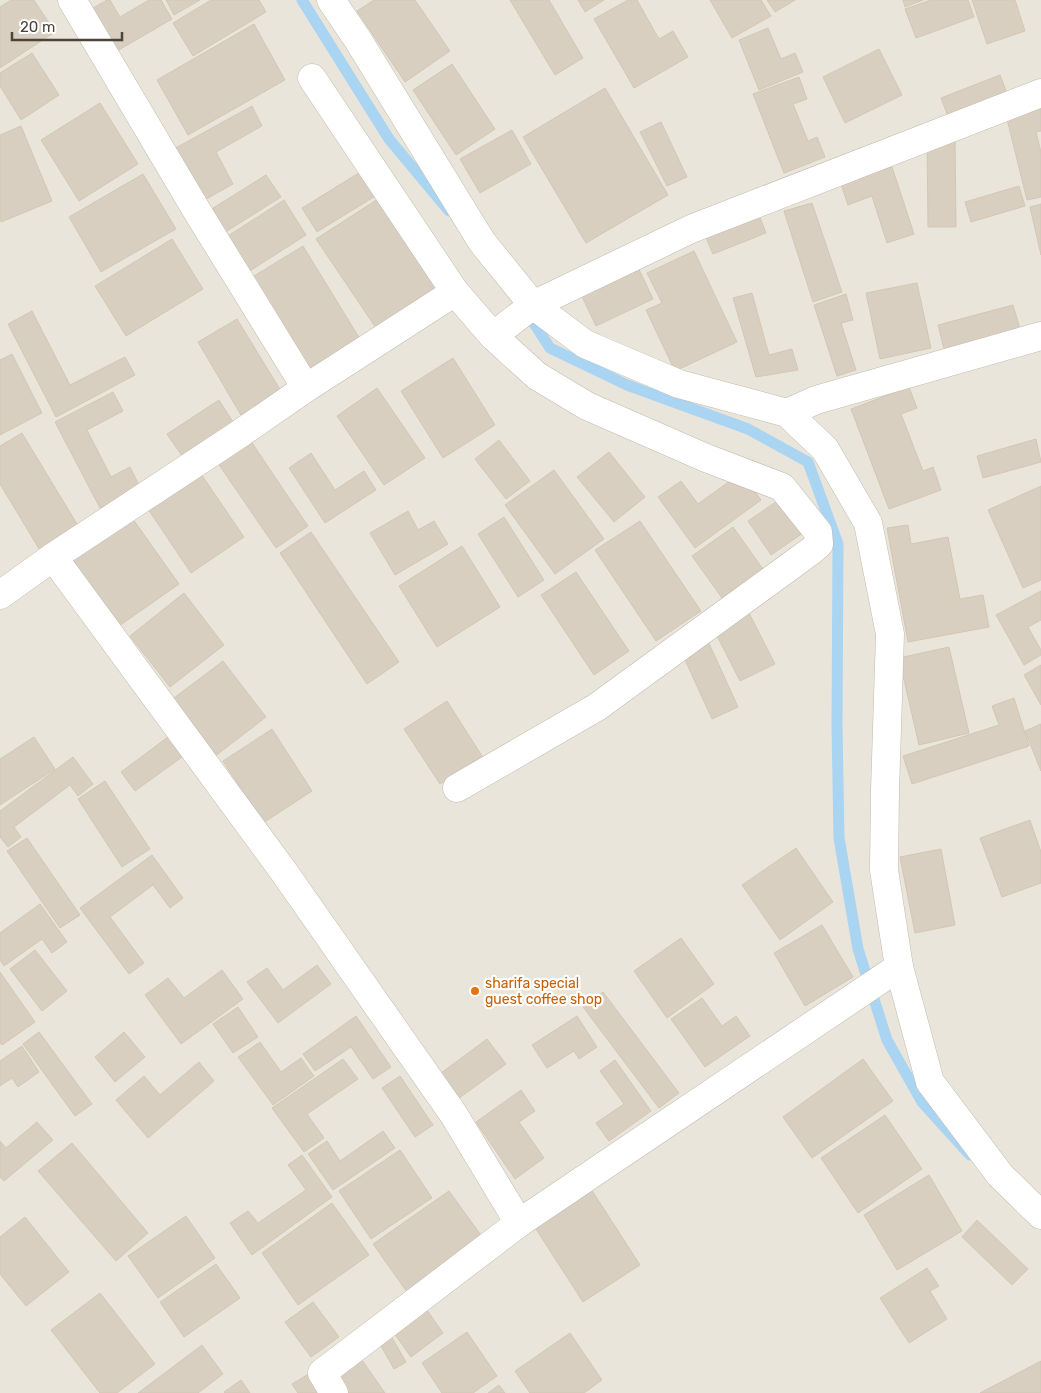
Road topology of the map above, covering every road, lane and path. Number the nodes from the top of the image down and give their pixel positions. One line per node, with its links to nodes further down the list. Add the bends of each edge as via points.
1 (72, 0): 9 (street)
2 (337, 2): 6 (street, via 482,242)
3 (312, 78): 5 (street)
4 (1041, 94): 6 (street, via 691,229)
5 (455, 292): 7 (street); 9 (street)
6 (533, 305): 7 (street); 10 (street, via 585,344 679,384)
7 (493, 336): 13 (street, via 537,376 587,406 782,487 818,532 819,544 597,707)
8 (1041, 336): 10 (street, via 816,400)
9 (306, 388): 11 (street)
10 (787, 413): 14 (street, via 825,449 868,523 890,634 884,870)
11 (53, 557): 12 (street); 16 (street, via 284,872 454,1116)
12 (0, 595)
13 (457, 788)
14 (899, 967): 15 (street, via 930,1082 1000,1175); 16 (street)
15 (1041, 1215)
16 (519, 1223): 17 (street, via 322,1372)
17 (334, 1393)

